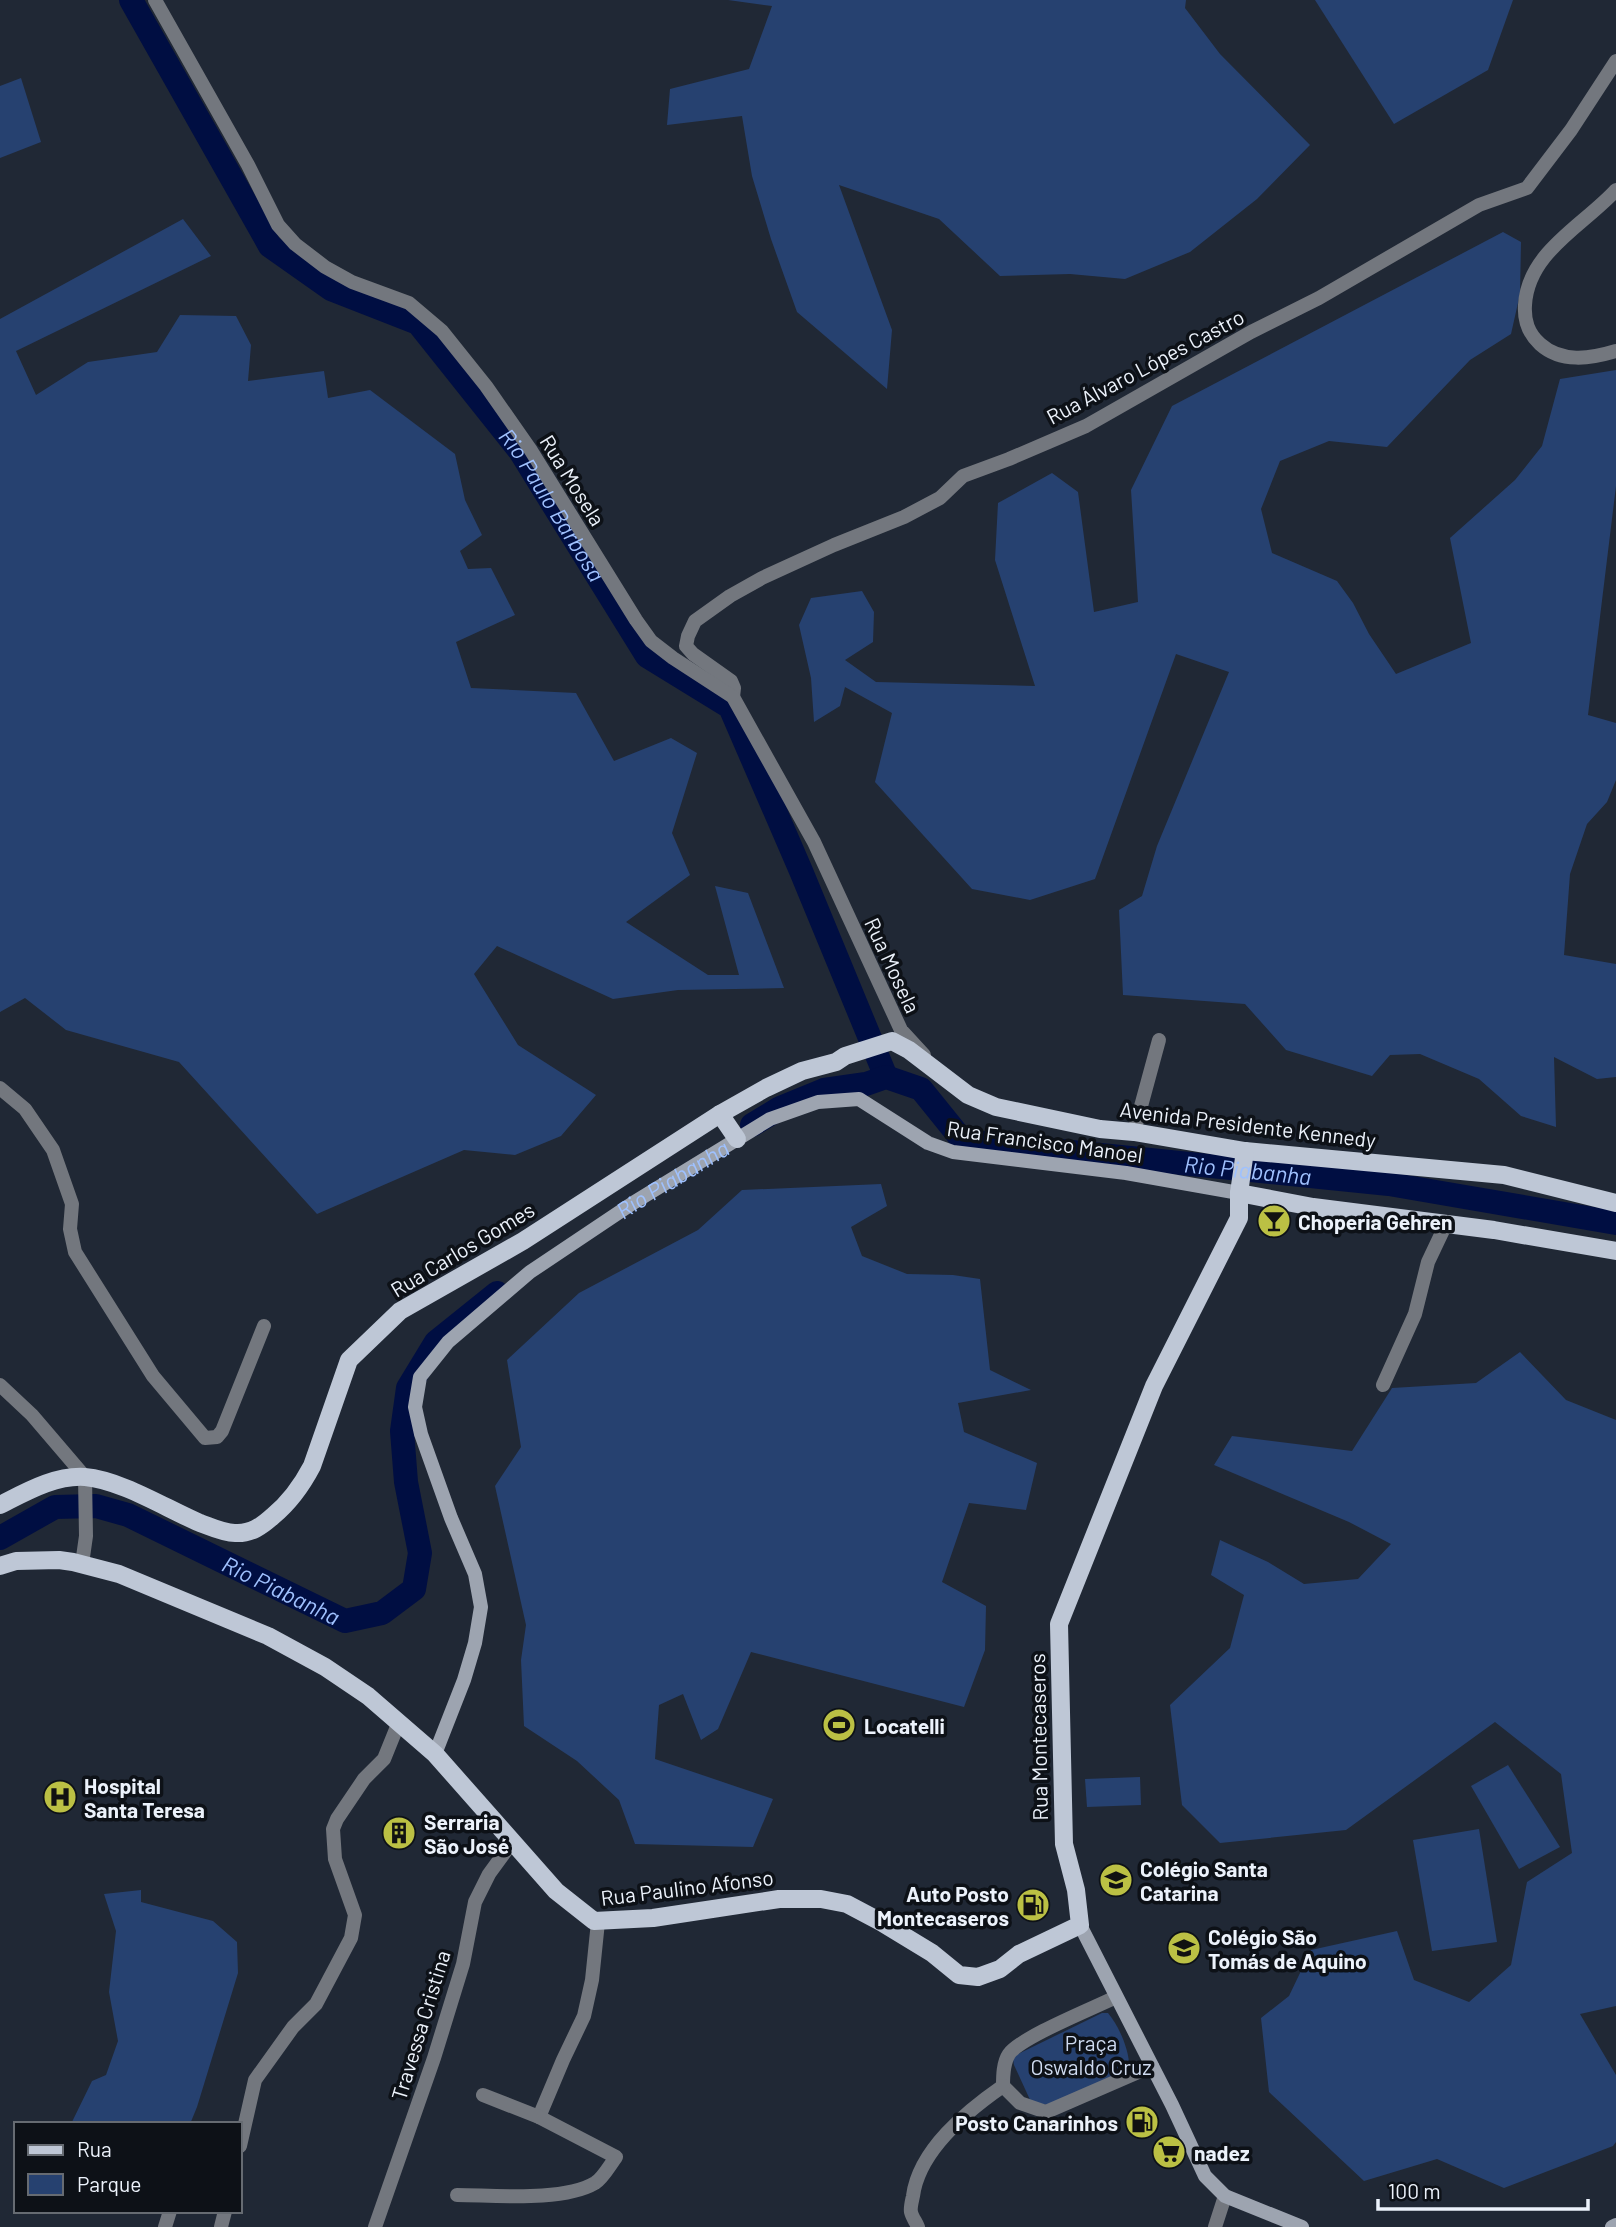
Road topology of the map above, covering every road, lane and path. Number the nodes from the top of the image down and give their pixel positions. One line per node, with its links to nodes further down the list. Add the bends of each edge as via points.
1 (155, 0): 5 (street, Rua Mosela, via 278,225 325,267 409,303 442,331 530,449 651,640)
2 (1616, 61): 5 (street, Rua Álvaro Lópes Castro, via 1572,130 1527,188 1479,205 1086,426 962,476 940,498 904,517 796,562 709,609 695,621 686,646 731,681)
3 (1616, 190): 4 (street, via 1542,259 1526,294 1524,318 1530,335 1560,356 1574,359)
4 (1616, 351)
5 (733, 697): 6 (street, Rua Mosela, via 814,842)
6 (896, 1036): 9 (main road, Rua Carlos Gomes, via 802,1071); 10 (main road, Avenida Presidente Kennedy, via 968,1095 996,1107)
7 (1159, 1040): 10 (street)
8 (0, 1088): 17 (street, via 25,1109 53,1150 72,1204 70,1229 75,1252 153,1376 205,1438 217,1437 222,1431)
9 (720, 1114): 11 (main road); 20 (main road, Rua Carlos Gomes, via 523,1241 413,1302 388,1321 349,1360 312,1466 280,1510 261,1527 234,1534 215,1529 121,1487)
10 (1135, 1132): 12 (main road, Avenida Presidente Kennedy)
11 (737, 1139): 13 (main road, Rua Francisco Manoel, via 770,1119 818,1102 859,1099 928,1143 953,1152 1126,1173); 25 (main road, Rua Francisco Manoel, via 530,1272 448,1342 420,1377 415,1407 421,1434 475,1574 481,1607 464,1680)
12 (1245, 1151): 13 (main road, Rua Montecaseros); 14 (main road, Avenida Presidente Kennedy, via 1504,1175)
13 (1238, 1193): 15 (main road); 28 (main road, Rua Montecaseros, via 1239,1218 1154,1386 1059,1624 1064,1843)
14 (1616, 1203)
15 (1446, 1224): 16 (main road); 19 (street, via 1428,1262 1415,1314)
16 (1616, 1251)
17 (264, 1326)
18 (0, 1385): 20 (street)
19 (1383, 1385)
20 (85, 1477): 21 (main road, via 57,1480); 22 (street)
21 (0, 1506)
22 (82, 1564): 23 (main road, Rua Paulino Afonso, via 36,1560); 24 (main road, Rua Paulino Afonso, via 118,1574 268,1636 325,1667)
23 (0, 1566)
24 (399, 1722): 25 (main road, Rua Paulino Afonso); 34 (street, via 384,1759 364,1779 333,1829 335,1859 355,1915 351,1938 316,2004 293,2027 255,2080)
25 (435, 1754): 26 (main road, Rua Paulino Afonso)
26 (513, 1841): 27 (main road, Rua Paulino Afonso, via 556,1891); 37 (street, Travessa Cristina, via 475,1902 463,1964 438,2046)
27 (598, 1922): 28 (main road, Rua Paulino Afonso, via 779,1899 821,1899 847,1904 932,1953 959,1975 978,1977); 33 (street, via 584,2016)
28 (1080, 1925): 29 (main road, Rua Montecaseros)
29 (1116, 1997): 30 (main road, Rua Montecaseros); 31 (street, via 1023,2041 1009,2054)
30 (1152, 2066): 31 (street, via 1046,2112 1020,2103); 36 (main road, Rua Montecaseros, via 1206,2176)
31 (1003, 2087): 38 (street, via 975,2106 927,2160 915,2183 911,2211)
32 (483, 2095): 33 (street)
33 (539, 2117): 35 (street, via 616,2157 596,2182 553,2195)
34 (242, 2137)
35 (457, 2195)
36 (1225, 2196): 39 (street); 40 (main road, Rua Montecaseros)
37 (375, 2227)
38 (918, 2227)
39 (1215, 2227)
40 (1302, 2227)

